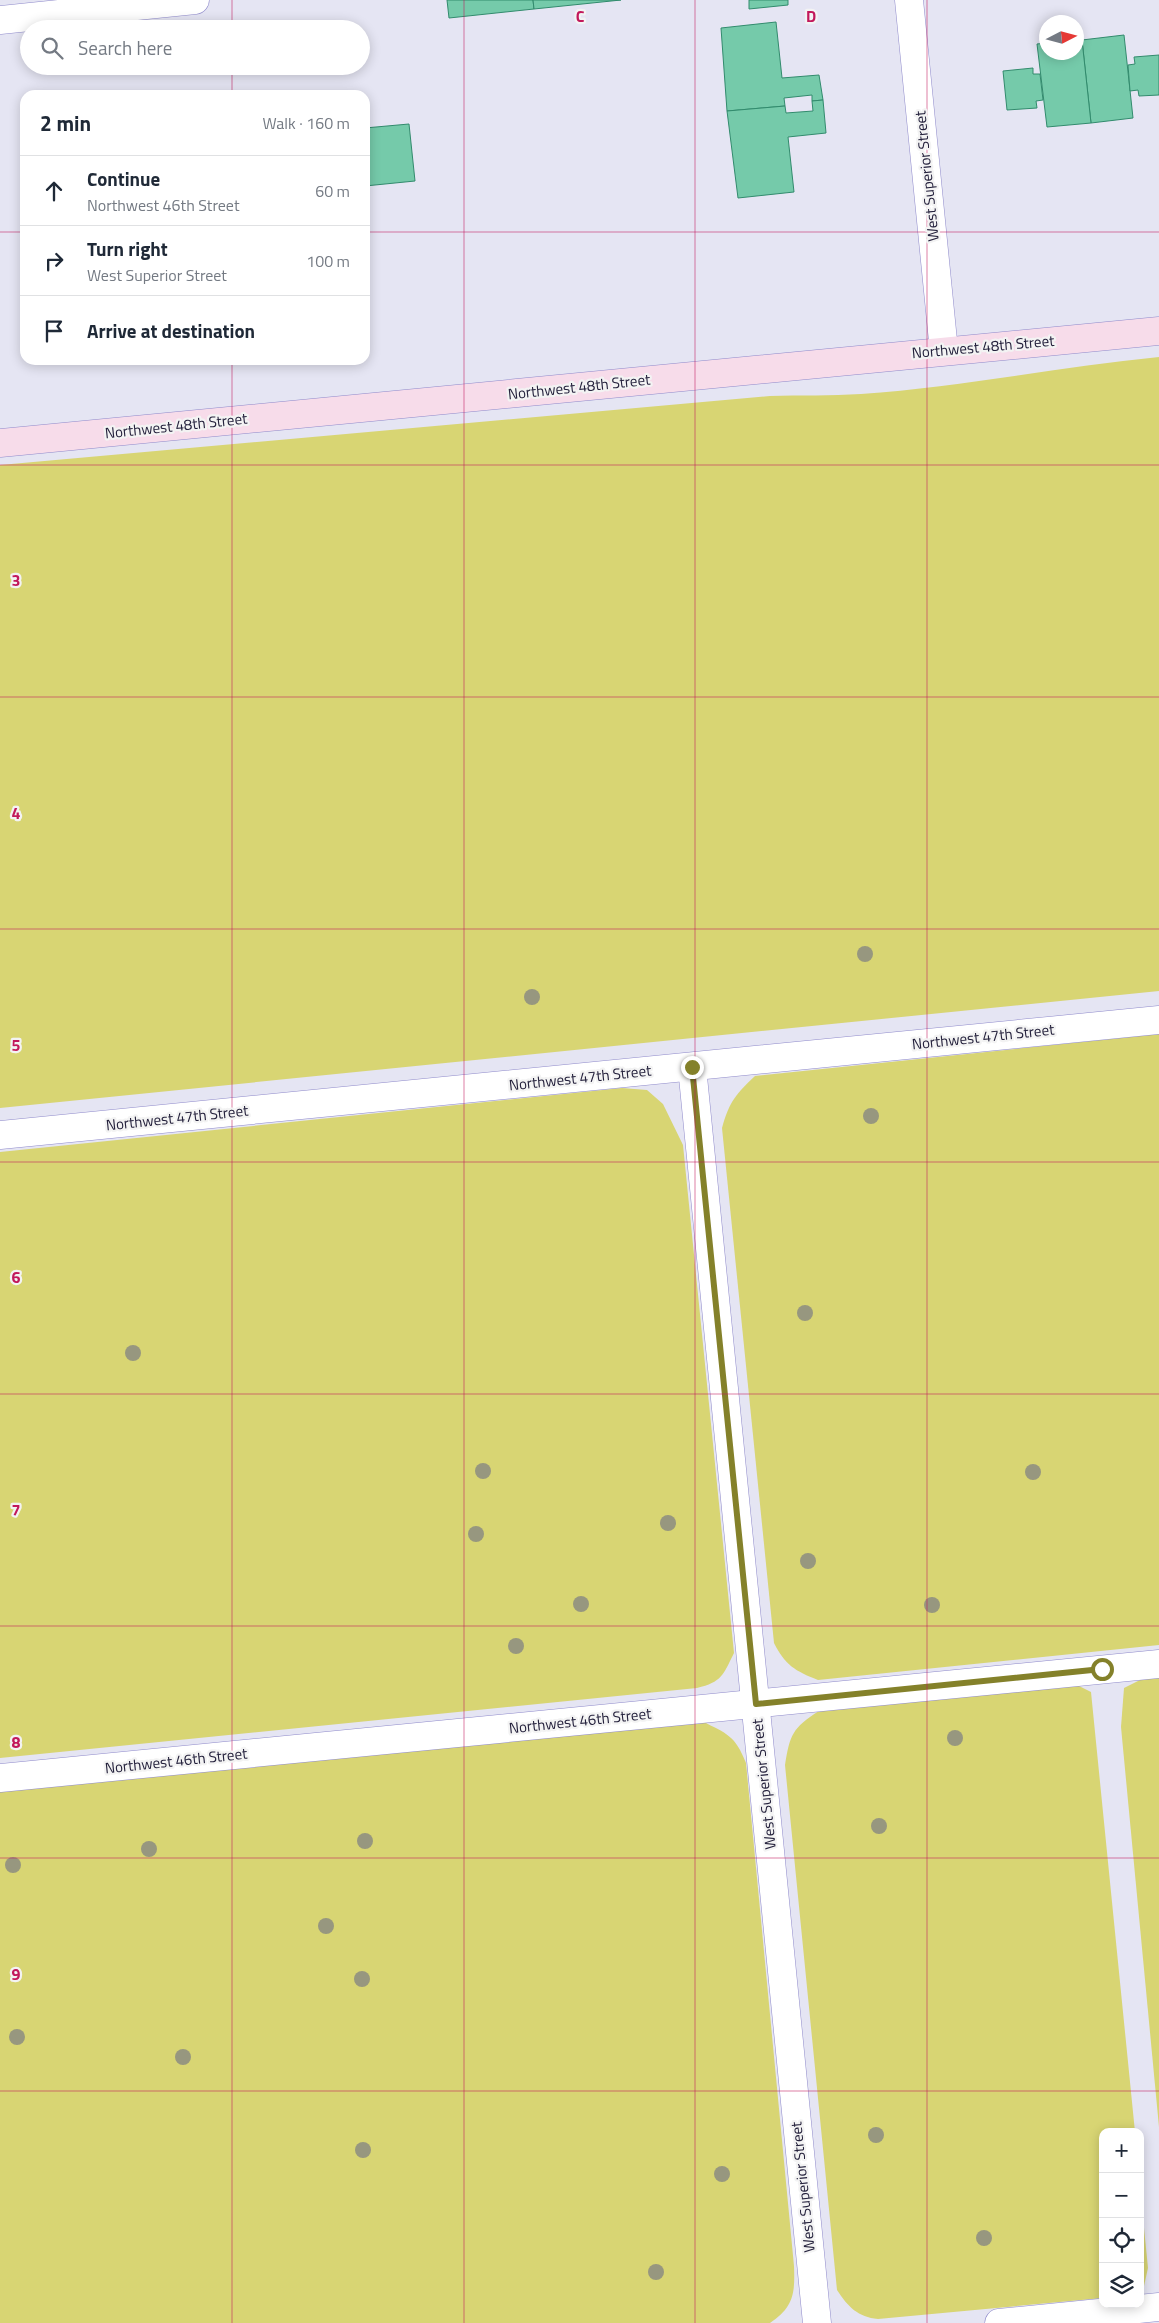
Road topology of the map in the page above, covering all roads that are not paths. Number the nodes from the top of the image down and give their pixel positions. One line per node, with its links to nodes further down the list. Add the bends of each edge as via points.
1 (195, 0): 3 (street)
2 (909, 0): 5 (street, West Superior Street)
3 (0, 20)
4 (1159, 331): 5 (main road, Northwest 48th Street)
5 (944, 351): 6 (main road, Northwest 48th Street)
6 (0, 443)
7 (1159, 1020): 8 (street, Northwest 47th Street)
8 (692, 1067): 9 (street, Northwest 47th Street); 11 (street, West Superior Street)
9 (0, 1136)
10 (1159, 1664): 11 (street, Northwest 46th Street)
11 (756, 1704): 12 (street, Northwest 46th Street); 14 (street, West Superior Street)
12 (0, 1778)
13 (1159, 2307): 15 (street)
14 (817, 2323)
15 (999, 2323)

